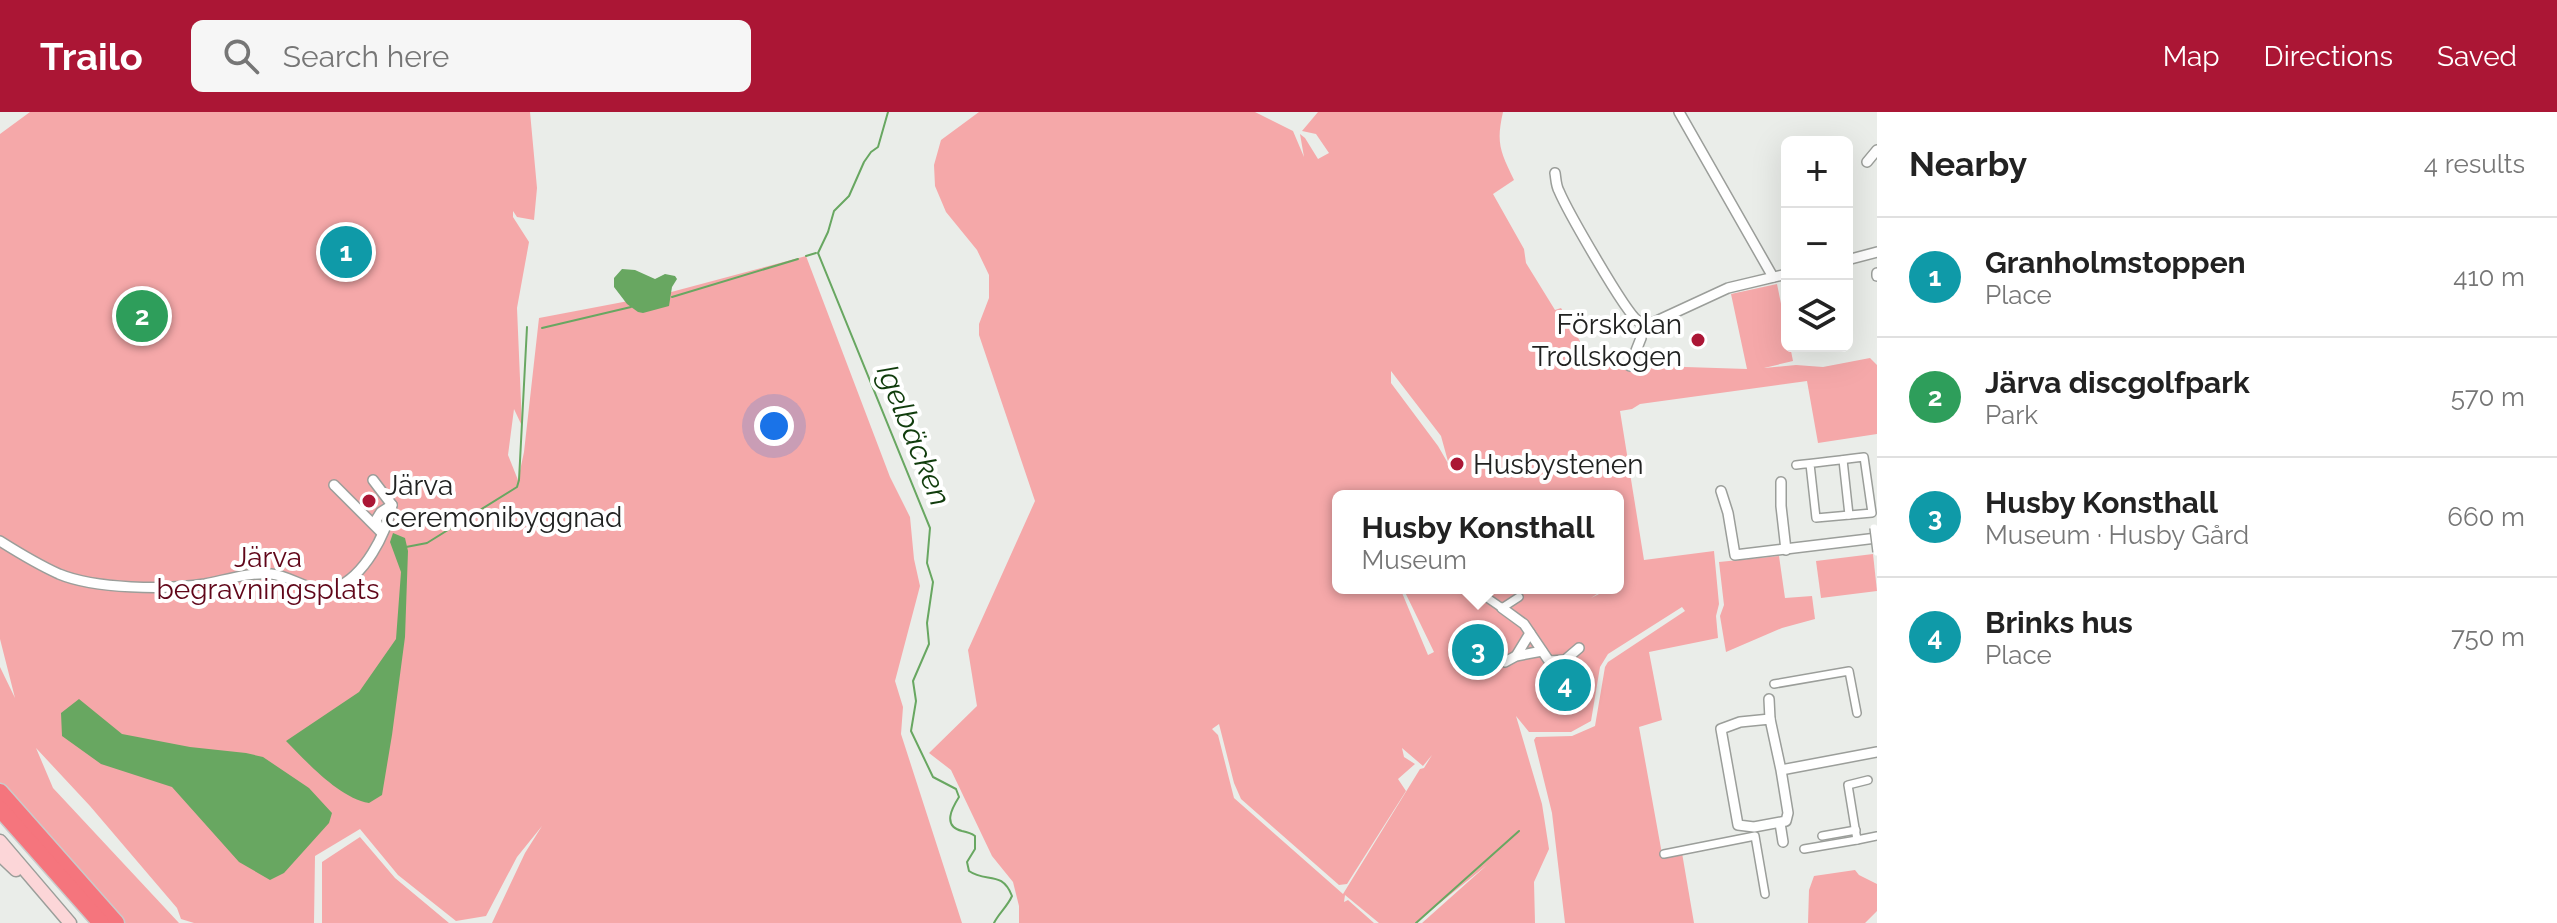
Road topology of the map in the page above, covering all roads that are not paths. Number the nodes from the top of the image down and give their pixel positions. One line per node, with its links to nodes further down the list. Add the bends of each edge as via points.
1 (1679, 112): 8 (street)
2 (1877, 150): 3 (street)
3 (1867, 162)
4 (1555, 173): 9 (street, via 1558,190 1606,275)
5 (1877, 252): 6 (street)
6 (1853, 258)
7 (1781, 275): 8 (street)
8 (1773, 277): 9 (street, via 1728,288)
9 (1642, 324): 10 (street)
10 (1630, 366)
11 (1843, 460): 12 (street); 18 (street, via 1864,457); 19 (street)
12 (1810, 464): 13 (street); 19 (street, via 1816,518)
13 (1796, 465)
14 (373, 480): 20 (street, via 392,505)
15 (1781, 482): 23 (street)
16 (334, 485): 20 (street)
17 (1721, 491): 23 (street, via 1735,555)
18 (1872, 513): 19 (street); 21 (street)
19 (1849, 515)
20 (381, 532): 22 (street, via 364,565 328,590 272,574 155,588 89,582 61,575)
21 (1876, 533): 23 (street); 24 (street, bridge)
22 (0, 541)
23 (1786, 550)
24 (1877, 552)
25 (1483, 595): 27 (street)
26 (1519, 597): 27 (street)
27 (1502, 608): 28 (street)
28 (1530, 633): 30 (street); 31 (street)
29 (1579, 648): 30 (street, via 1565,660 1549,661)
30 (1542, 651): 31 (street)
31 (1516, 656): 32 (street)
32 (1505, 662)
33 (1774, 684): 35 (street, via 1849,671)
34 (1769, 699): 36 (street)
35 (1857, 713)
36 (1770, 719): 38 (street); 42 (street, via 1727,725 1720,732 1738,825)
37 (1877, 752): 38 (street)
38 (1781, 770): 42 (street, via 1788,813)
39 (1868, 780): 43 (street, via 1848,785)
40 (0, 792): 56 (highway)
41 (0, 809): 55 (highway)
42 (1780, 823): 48 (street)
43 (1856, 830): 44 (street); 46 (street)
44 (1822, 836)
45 (1877, 836): 46 (street)
46 (1857, 840): 49 (street)
47 (0, 841): 53 (main road)
48 (1783, 842)
49 (1804, 849)
50 (1664, 854): 52 (street, via 1755,836)
51 (0, 855): 53 (main road)
52 (1765, 894)
53 (46, 896): 54 (main road)
54 (70, 923)
55 (101, 923)
56 (116, 923)

